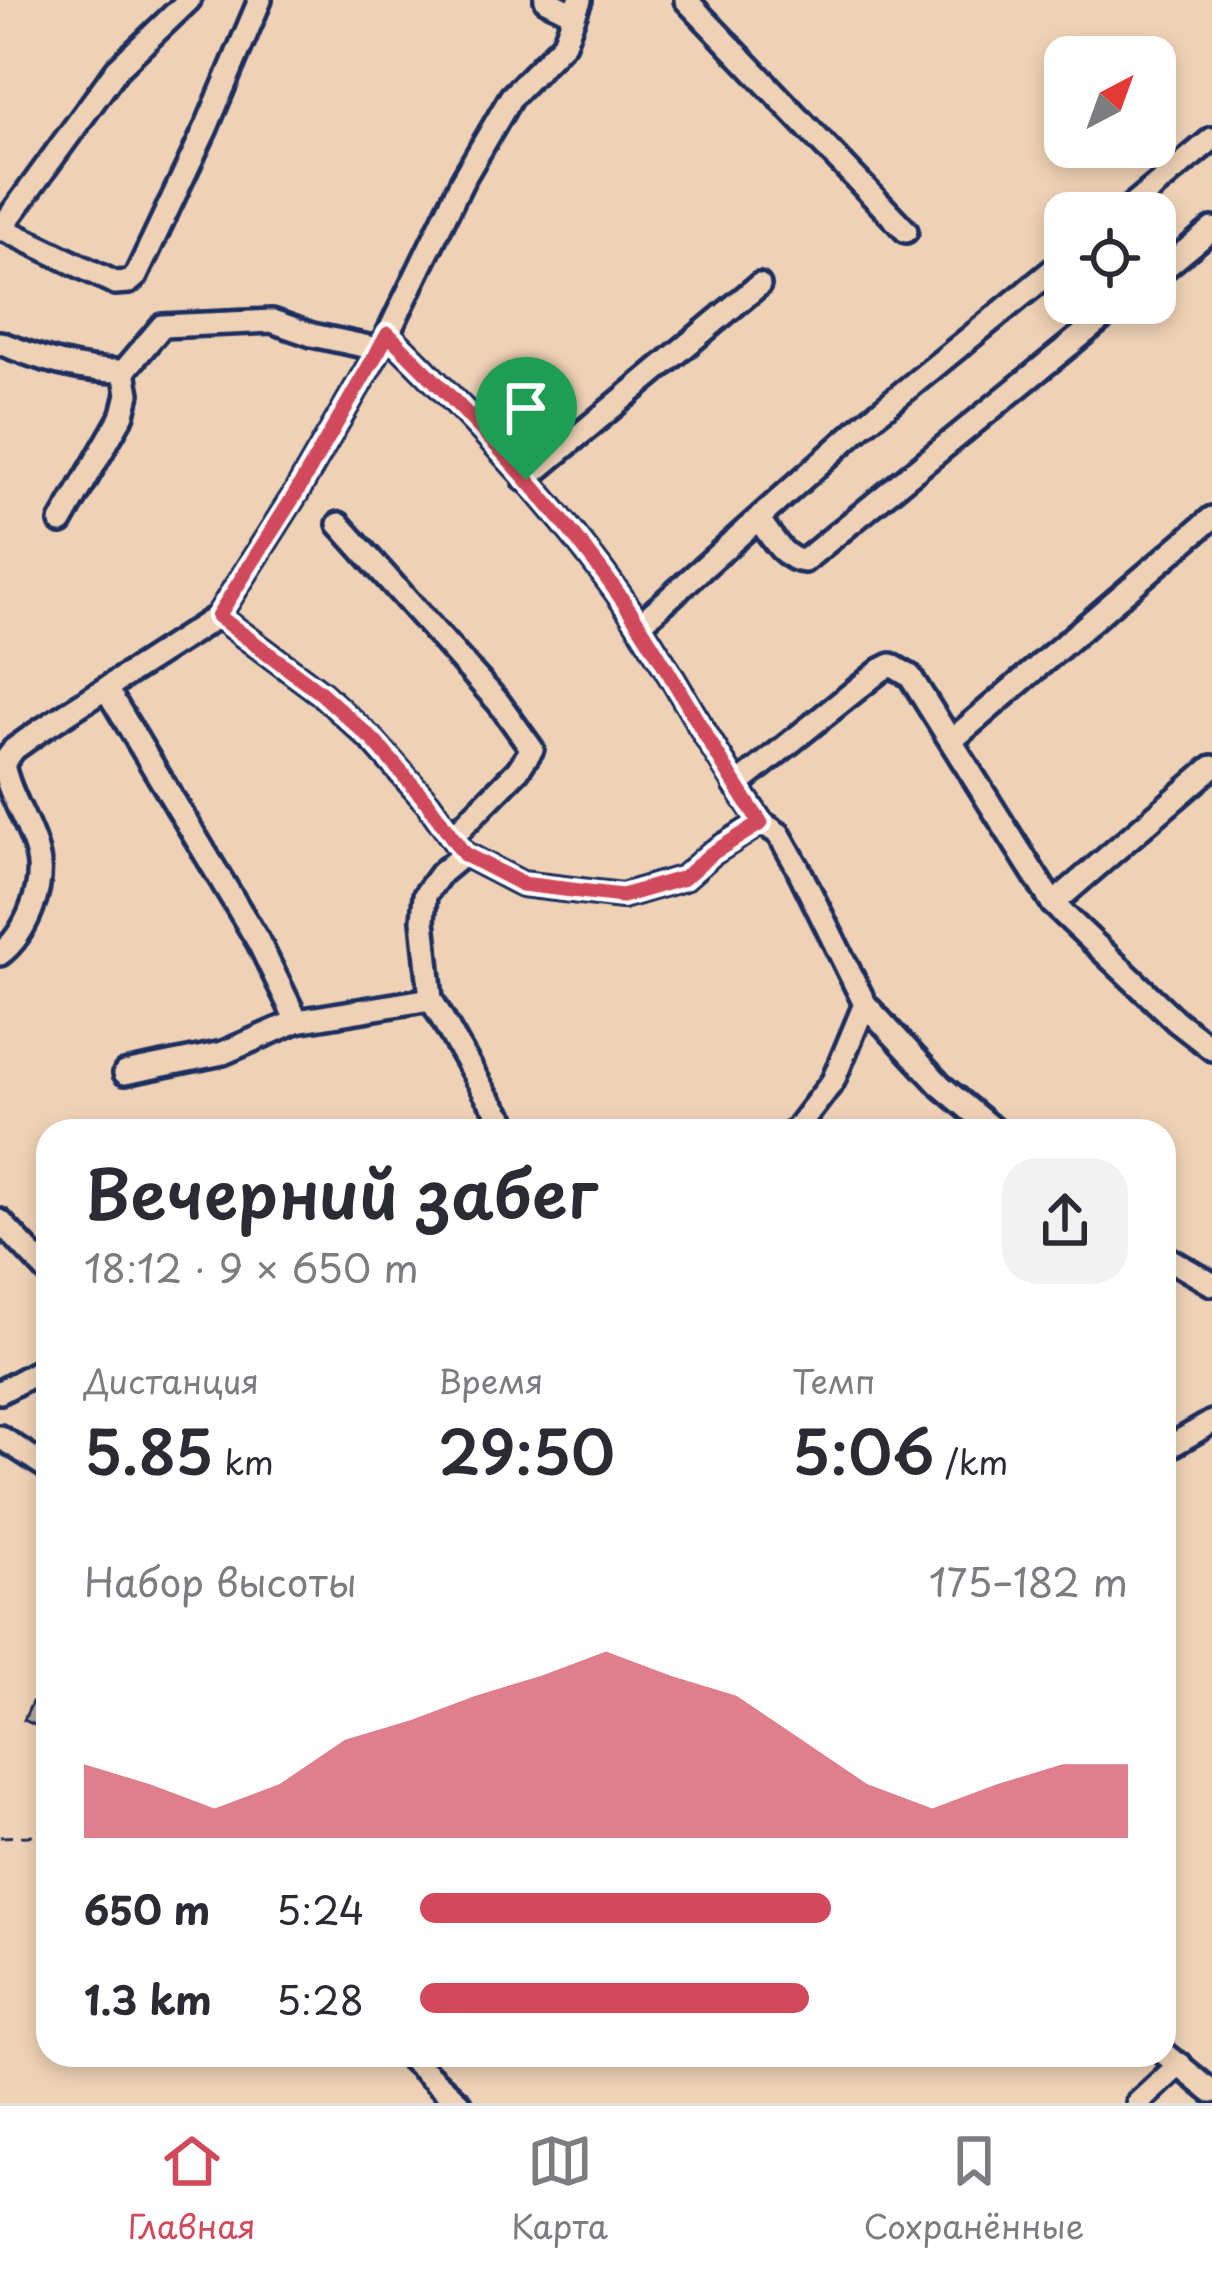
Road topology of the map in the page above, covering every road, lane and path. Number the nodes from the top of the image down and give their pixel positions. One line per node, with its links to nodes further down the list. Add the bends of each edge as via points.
1 (189, 0): 8 (street, via 117,69)
2 (260, 0): 8 (street, via 136,276 116,283)
3 (546, 0): 5 (street)
4 (686, 0): 10 (street)
5 (576, 6): 15 (street, via 564,43 511,97 462,181)
6 (1212, 139): 7 (street)
7 (1148, 192)
8 (0, 229)
9 (1212, 229): 11 (street)
10 (906, 232)
11 (1176, 259)
12 (1044, 277): 20 (street)
13 (759, 285): 18 (street)
14 (1095, 324): 20 (street, via 804,561 785,553)
15 (383, 341): 17 (street, via 312,335 272,321 162,326); 18 (street); 23 (street)
16 (0, 343): 17 (street, via 46,361)
17 (124, 371): 21 (street, via 123,414)
18 (526, 480): 24 (street)
19 (1212, 518): 26 (street)
20 (759, 520): 24 (street)
21 (61, 522)
22 (340, 524): 31 (street, via 532,749)
23 (218, 616): 25 (street); 31 (street, via 374,741)
24 (639, 625): 29 (street)
25 (107, 690): 27 (street); 36 (street, via 259,941)
26 (952, 740): 29 (street, via 910,676 891,665); 32 (street)
27 (7, 745): 33 (street, via 7,784 39,856 19,940)
28 (1212, 767): 32 (street)
29 (736, 786): 30 (street)
30 (761, 823): 31 (street, via 684,878 622,896 522,884); 35 (street, via 779,834)
31 (458, 845): 34 (street, via 425,895)
32 (1052, 904): 37 (street)
33 (0, 954)
34 (431, 999): 36 (street); 39 (street)
35 (866, 1004): 40 (street, via 833,1082); 41 (street)
36 (297, 1021): 38 (street, via 223,1053)
37 (1212, 1049)
38 (125, 1073)
39 (503, 1119)
40 (804, 1119)
41 (981, 1119)
42 (0, 1221): 43 (street)
43 (36, 1259)
44 (1176, 1263): 45 (street)
45 (1212, 1284)
46 (36, 1372): 47 (street)
47 (0, 1392)
48 (1212, 1423): 50 (street)
49 (0, 1437): 51 (street)
50 (1176, 1443)
51 (36, 1460)
52 (36, 1832): 53 (path)
53 (0, 1837)
54 (1176, 2061): 57 (street)
55 (420, 2067): 58 (street)
56 (1165, 2067): 59 (street)
57 (1212, 2092)
58 (459, 2103)
59 (1138, 2103)

